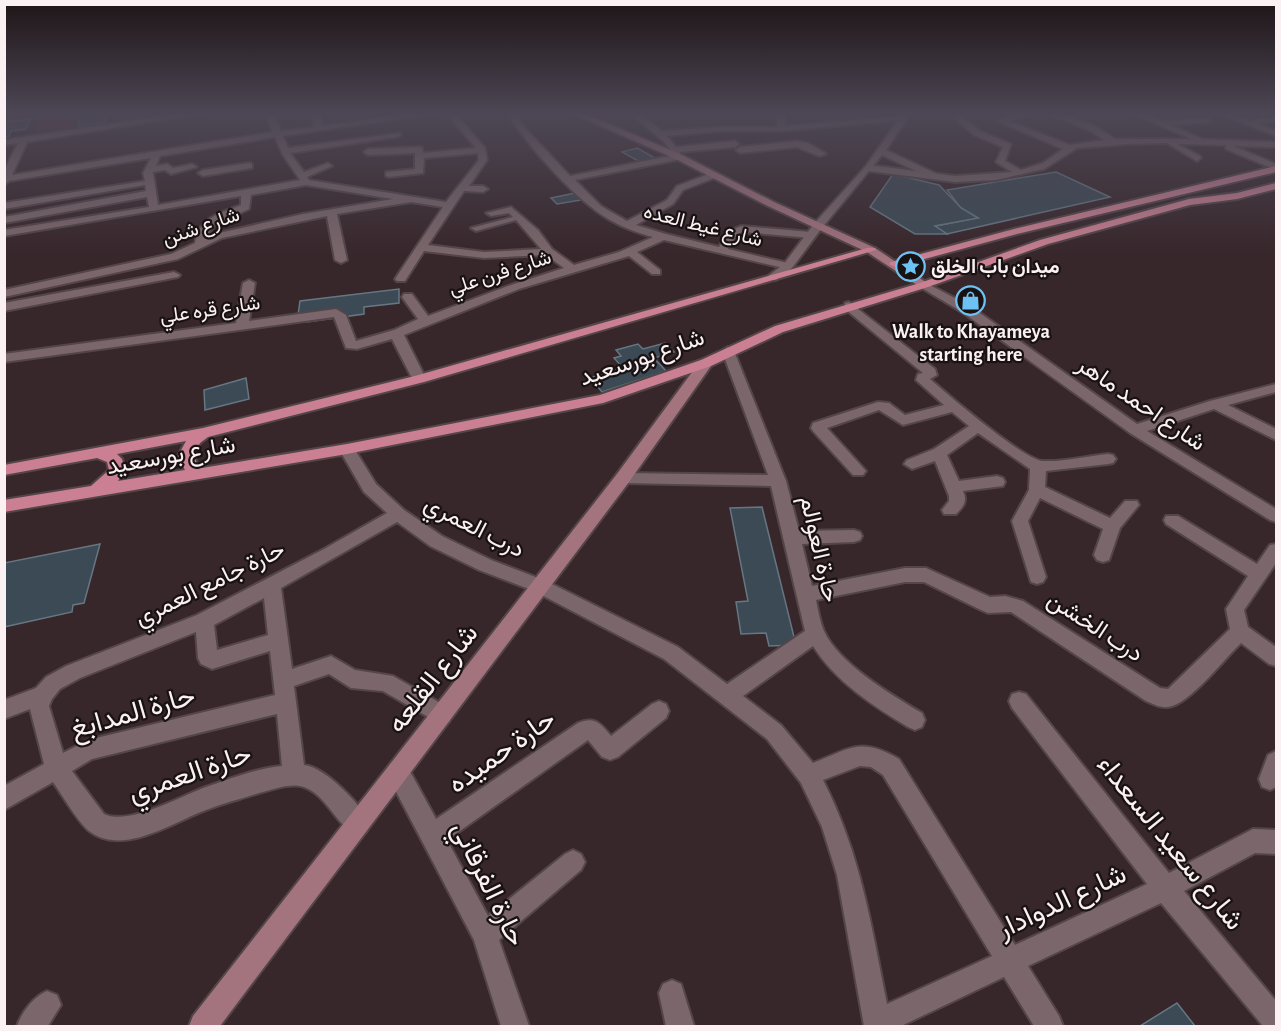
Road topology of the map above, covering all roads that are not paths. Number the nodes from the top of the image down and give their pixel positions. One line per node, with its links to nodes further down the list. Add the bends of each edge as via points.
1 (14, 161): 29 (street)
2 (115, 161): 29 (street)
3 (153, 161): 19 (street)
4 (292, 161): 27 (street)
5 (419, 161): 22 (street, via 420,171)
6 (482, 161): 31 (street)
7 (551, 161): 28 (street, شارع غيط العده)
8 (646, 161): 28 (street)
9 (690, 161): 23 (main road)
10 (874, 161): 17 (street)
11 (902, 161): 24 (street)
12 (1000, 161): 20 (street)
13 (1052, 161): 20 (street)
14 (1261, 161): 18 (street)
15 (328, 166): 27 (street)
16 (192, 167): 19 (street)
17 (869, 168): 24 (street); 46 (street)
18 (1276, 168): 26 (main road)
19 (149, 170): 30 (street)
20 (1019, 172): 24 (street, via 976,180)
21 (203, 173): 25 (street)
22 (389, 174)
23 (714, 175): 44 (street, via 680,188 670,202); 46 (main road)
24 (936, 177)
25 (250, 178): 27 (street); 35 (street); 49 (street, via 246,207 203,228)
26 (1236, 178): 32 (main road); 56 (main road)
27 (304, 179): 36 (street)
28 (568, 179): 44 (street, شارع غيط العده, via 598,208)
29 (5, 180)
30 (151, 187): 38 (street); 39 (street); 43 (street)
31 (461, 188): 33 (street); 37 (street)
32 (1270, 188): 64 (main road, شارع بورسعيد, via 1189,202 1044,242)
33 (483, 189)
34 (189, 194): 35 (street, via 215,189)
35 (219, 198): 39 (street)
36 (410, 199): 37 (street); 40 (street, شارع شنن)
37 (449, 205): 50 (street)
38 (4, 206)
39 (154, 209): 47 (street)
40 (331, 212): 49 (street, شارع شنن, via 229,233); 55 (street)
41 (491, 213): 42 (street, via 510,210)
42 (521, 218): 45 (street); 53 (street)
43 (4, 220)
44 (627, 225): 48 (street, شارع غيط العده)
45 (476, 228)
46 (814, 231): 51 (street, via 741,229 732,234); 52 (main road); 57 (street)
47 (4, 232)
48 (663, 237): 51 (street, شارع غيط العده); 54 (street, شارع فرن علي)
49 (200, 243): 65 (street, شارع شنن, via 174,256)
50 (420, 247): 53 (street, via 468,255); 62 (street)
51 (722, 250): 57 (street, شارع غيط العده)
52 (871, 250): 56 (main road); 61 (main road, شارع بورسعيد)
53 (548, 251): 58 (street)
54 (631, 252): 58 (street, شارع فرن علي); 59 (street)
55 (341, 260)
56 (895, 264): 64 (main road)
57 (788, 266): 61 (street)
58 (573, 270): 69 (street, شارع فرن علي)
59 (656, 272)
60 (174, 275): 68 (street)
61 (772, 278): 75 (main road, شارع بورسعيد)
62 (401, 279)
63 (249, 283): 70 (street)
64 (924, 285): 67 (main road, شارع بورسعيد); 80 (street, شارع احمد ماهر, via 966,309)
65 (4, 294)
66 (408, 297): 69 (street)
67 (849, 306): 72 (main road, شارع بورسعيد); 78 (street, via 930,372 923,380)
68 (4, 307)
69 (425, 320): 71 (street, شارع فرن علي)
70 (242, 326): 71 (street, شارع قره علي, via 336,313 351,345); 73 (street, شارع قره علي)
71 (399, 333): 75 (street, via 397,337)
72 (728, 351): 74 (main road, شارع بورسعيد); 93 (street, حارة العوالم)
73 (4, 358)
74 (706, 363): 83 (main road, شارع بورسعيد, via 603,399); 92 (main road, شارع القلعه)
75 (419, 379): 81 (main road, شارع بورسعيد)
76 (1276, 388): 77 (street)
77 (1215, 404): 80 (street); 82 (street)
78 (954, 407): 79 (street); 90 (street, via 903,420 878,406 817,427)
79 (977, 426): 85 (street); 88 (street)
80 (1135, 430): 102 (street, شارع احمد ماهر)
81 (203, 433): 84 (main road, شارع بورسعيد); 91 (main road, via 194,440 186,456 192,469)
82 (1276, 435)
83 (347, 448): 91 (main road, شارع بورسعيد); 101 (street, درب العمري, via 370,488)
84 (100, 453): 89 (main road, شارع بورسعيد); 97 (main road, via 114,459 117,470)
85 (939, 453): 87 (street); 95 (street)
86 (1108, 459): 88 (street)
87 (912, 464)
88 (1038, 467): 96 (street)
89 (4, 470)
90 (858, 471)
91 (200, 473): 97 (main road, شارع بورسعيد)
92 (623, 478): 93 (street); 112 (main road, شارع القلعه)
93 (778, 481): 106 (street, حارة العوالم)
94 (998, 482): 95 (street)
95 (953, 487): 100 (street, via 958,500)
96 (1037, 490): 104 (street); 110 (street, via 1020,521)
97 (94, 491): 99 (main road, شارع بورسعيد)
98 (1131, 505): 104 (street)
99 (4, 506)
100 (950, 510)
101 (398, 514): 111 (street, حارة جامع العمري); 112 (street, درب العمري, via 465,556)
102 (1276, 516)
103 (1172, 520): 109 (street)
104 (1112, 526): 108 (street)
105 (854, 536): 106 (street)
106 (793, 538): 113 (street, حارة العوالم)
107 (1276, 550): 109 (street)
108 (1103, 555)
109 (1259, 574): 115 (street, via 1235,609)
110 (1038, 577)
111 (272, 585): 114 (street, حارة جامع العمري); 117 (street)
112 (540, 586): 121 (street, درب العمري, via 671,653); 125 (main road, شارع القلعه)
113 (807, 594): 115 (street, درب الخشن, via 905,575 926,575 988,605 1016,606 1161,698 1177,694); 116 (street, حارة العوالم)
114 (204, 621): 117 (street, via 208,658 212,660); 120 (street, حارة جامع العمري, via 73,672 52,683)
115 (1240, 631): 118 (street)
116 (815, 634): 121 (street); 126 (street, حارة العوالم, via 846,673)
117 (279, 640): 119 (street)
118 (1275, 654)
119 (285, 692): 125 (street, حارة المدابغ, via 331,665 351,679 386,682); 127 (street, حارة المدابغ, via 88,750); 129 (street)
120 (43, 694): 123 (street, حارة جامع العمري); 127 (street, حارة العمري, via 39,706)
121 (728, 695): 130 (street, درب العمري, via 774,732)
122 (1019, 701): 136 (street, شارع سعيد السعداء)
123 (4, 710)
124 (659, 711): 133 (street, حارة حميده, via 610,750 592,729 585,730)
125 (442, 715): 128 (main road, شارع القلعه)
126 (915, 720)
127 (56, 768): 129 (street, حارة العمري, via 96,822 108,828 140,825 207,798); 131 (street, حارة المدابغ)
128 (398, 772): 132 (main road, شارع القلعه); 133 (street, حارة الفرقاني)
129 (294, 775): 132 (street, via 308,776 327,790)
130 (808, 775): 138 (street, via 860,756 874,756 891,767); 142 (street, درب العمري, via 833,824 849,875)
131 (4, 800)
132 (358, 824): 144 (main road, شارع القلعه)
133 (432, 836): 137 (street, حارة الفرقاني)
134 (1275, 841): 136 (street, شارع الدوادار, via 1253,841)
135 (573, 862): 137 (street)
136 (1166, 888): 138 (street, شارع الدوادار); 141 (street, شارع سعيد السعداء)
137 (485, 935): 145 (street, حارة الفرقاني)
138 (1010, 961): 142 (street, شارع الدوادار); 147 (street)
139 (672, 993): 146 (street)
140 (47, 1005): 143 (street)
141 (1276, 1021)
142 (878, 1025)
143 (31, 1026)
144 (203, 1026)
145 (515, 1026)
146 (680, 1026)
147 (1049, 1026)

